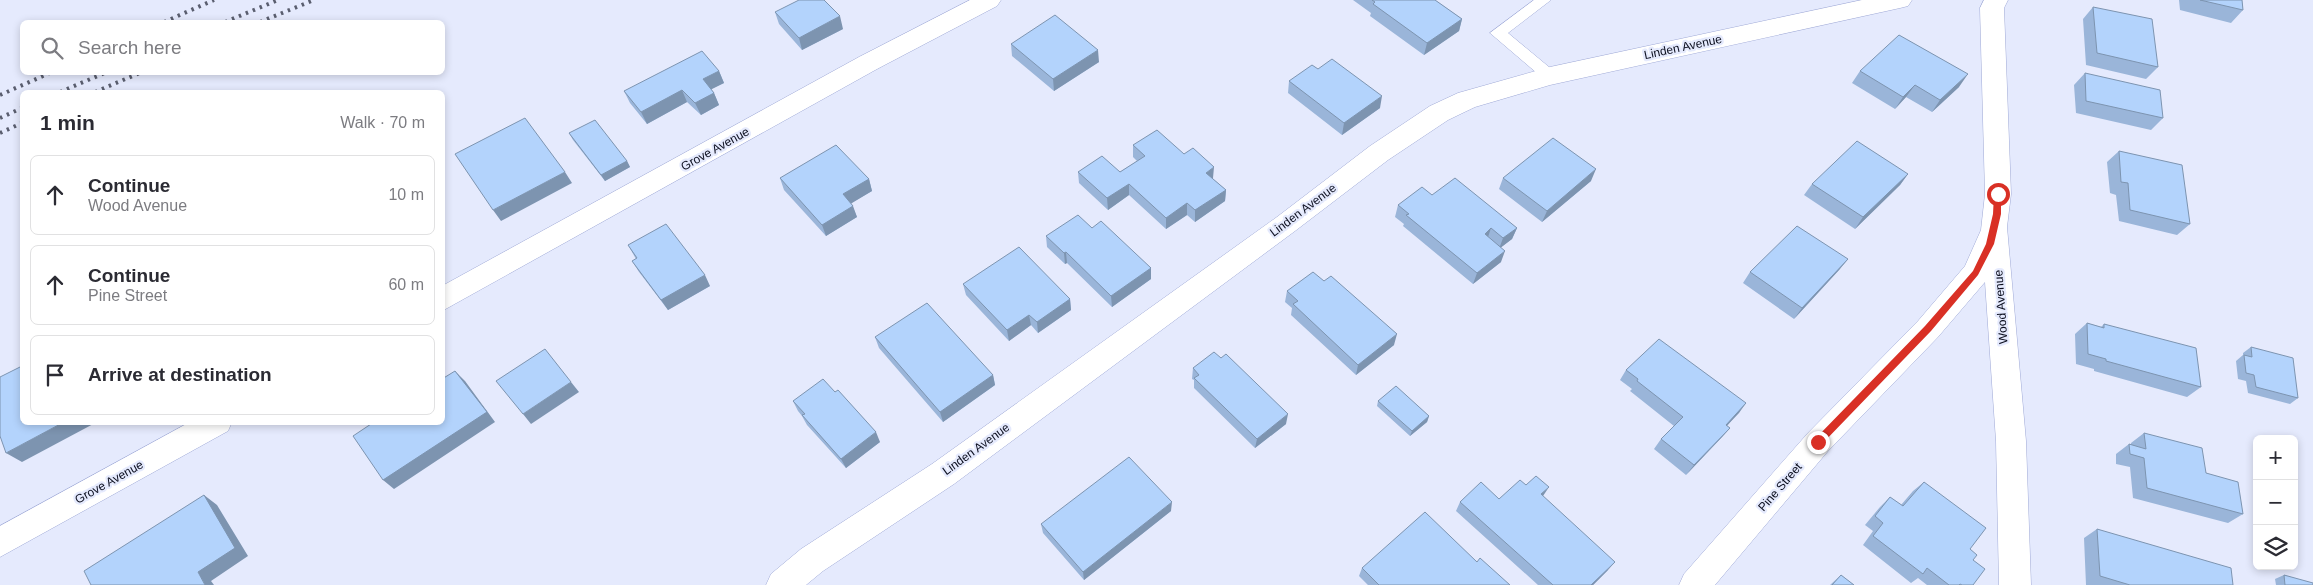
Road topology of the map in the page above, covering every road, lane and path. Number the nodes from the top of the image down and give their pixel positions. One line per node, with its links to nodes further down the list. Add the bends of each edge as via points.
1 (989, 0): 7 (street, Grove Avenue, via 868,63)
2 (1544, 0): 5 (lane, via 1498,34)
3 (1900, 0): 5 (street, Linden Avenue)
4 (1996, 0): 6 (street, Wood Avenue, via 1992,8 1998,194)
5 (1550, 76): 10 (street, Linden Avenue, via 1467,100 1439,113 1378,153 1286,224 943,474 812,560)
6 (1994, 227): 11 (street, Pine Street, via 1976,273 1928,329 1818,442); 12 (street, Wood Avenue, via 2011,440)
7 (445, 298)
8 (213, 425): 9 (street, Grove Avenue)
9 (0, 542)
10 (782, 585)
11 (1695, 585)
12 (2015, 585)

